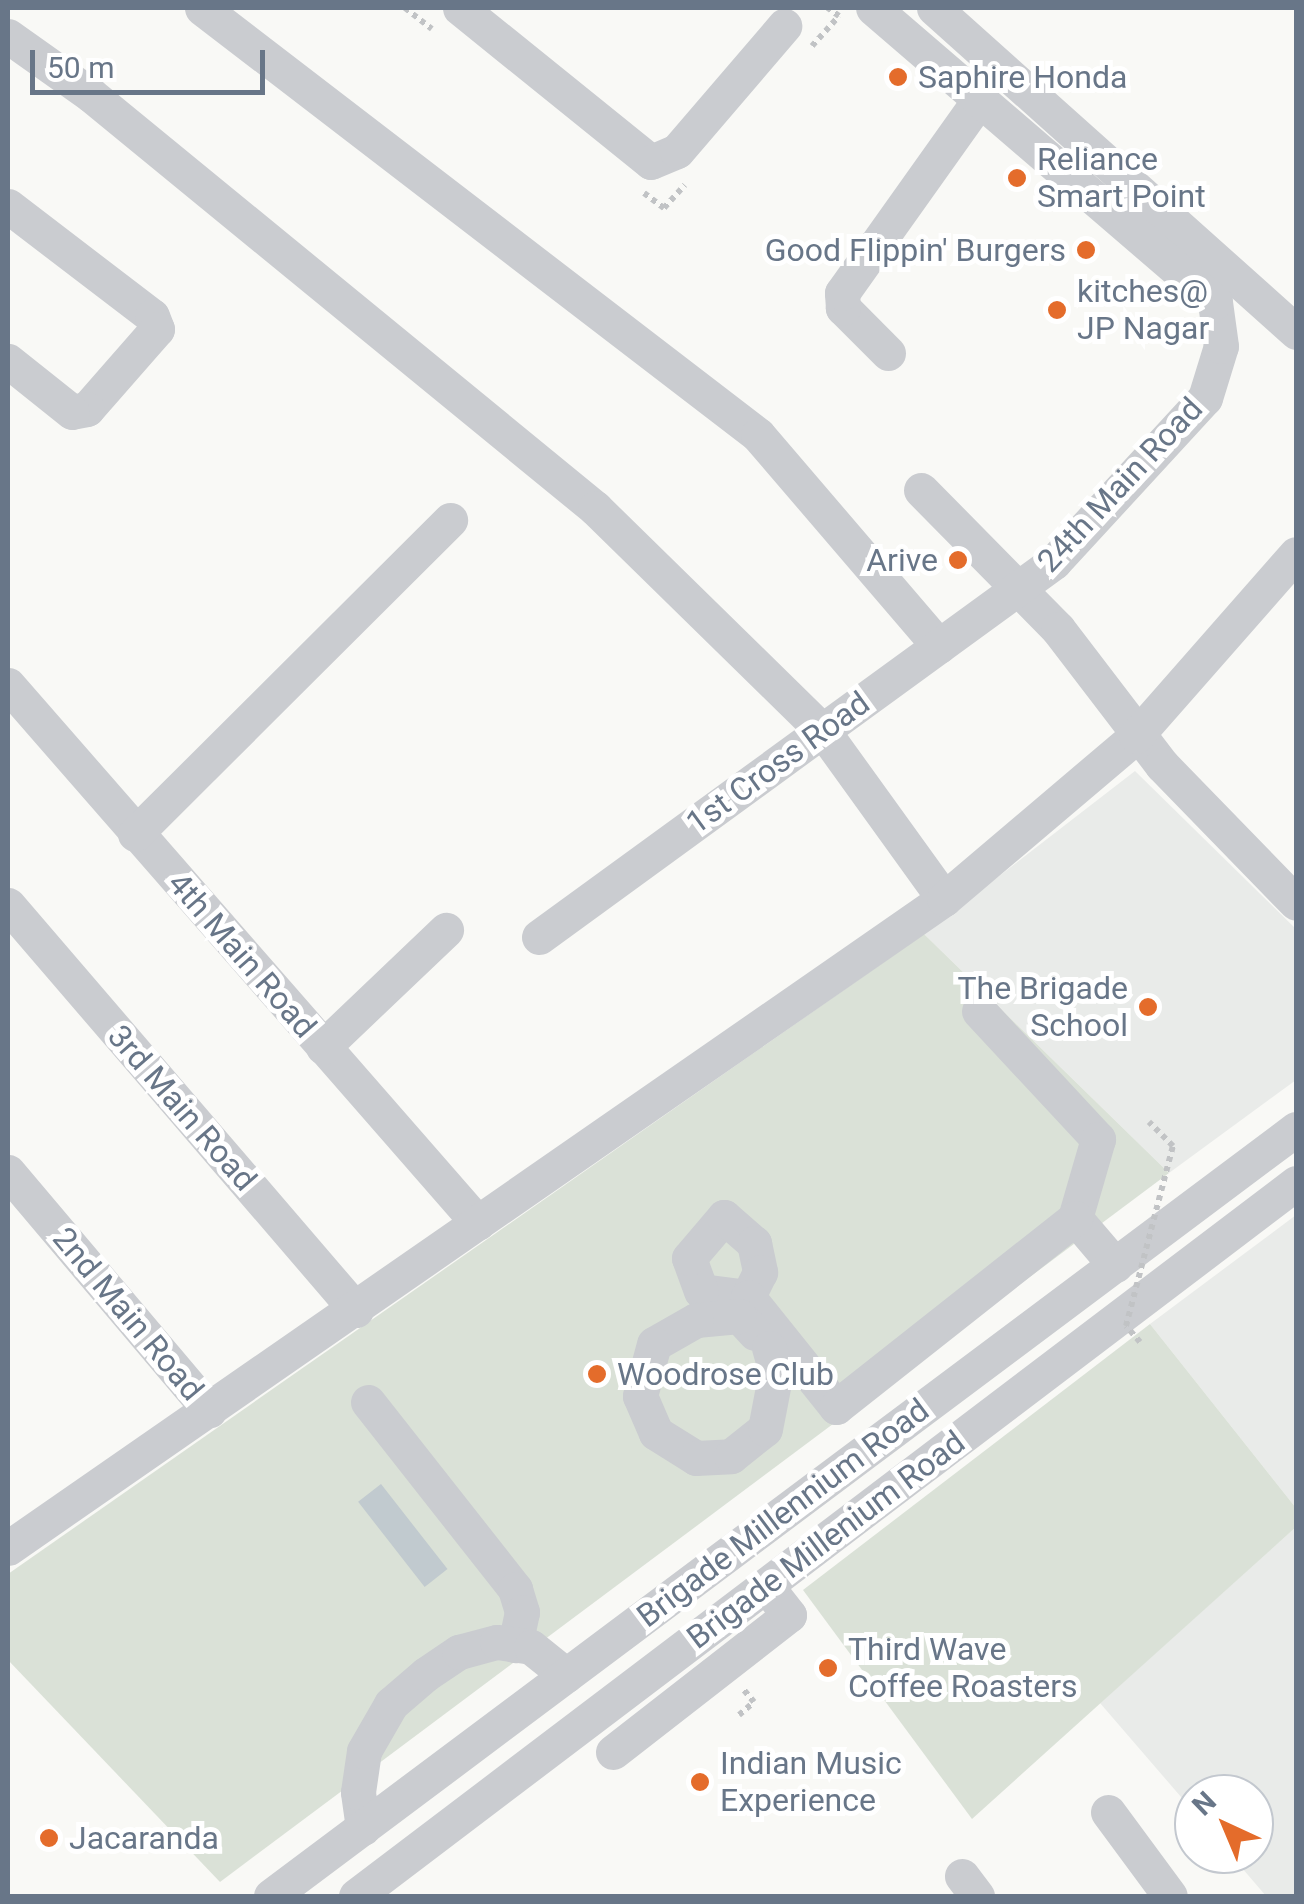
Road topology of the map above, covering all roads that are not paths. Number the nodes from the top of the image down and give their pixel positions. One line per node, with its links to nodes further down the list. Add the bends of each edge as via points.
1 (202, 8): 19 (street, via 758,435)
2 (460, 8): 5 (street, via 650,162 676,151)
3 (874, 8): 7 (street)
4 (934, 8): 10 (street)
5 (773, 17): 8 (street, via 799,40)
6 (8, 36): 21 (street, via 91,94 595,508)
7 (979, 100): 11 (street); 13 (street, via 842,293 843,308)
8 (744, 107)
9 (8, 206): 14 (street, via 152,316 157,329 87,409 72,412)
10 (1248, 289): 11 (street); 12 (street)
11 (1215, 302): 18 (street, 24th Main Road, via 1221,346 1205,398 1054,562)
12 (1296, 332)
13 (888, 354)
14 (8, 361)
15 (921, 490): 18 (street)
16 (450, 520): 23 (street)
17 (1296, 554): 22 (street)
18 (1016, 590): 19 (street, 1st Cross Road); 22 (street, 24th Main Road, via 1058,629)
19 (940, 646): 21 (street, 1st Cross Road)
20 (8, 685): 23 (street, 4th Main Road)
21 (823, 730): 24 (street); 28 (street, 1st Cross Road)
22 (1136, 736): 24 (street); 25 (street, 24th Main Road)
23 (135, 834): 30 (street, 4th Main Road)
24 (944, 898): 35 (street)
25 (1296, 903)
26 (8, 905): 38 (street, 3rd Main Road)
27 (446, 930): 30 (street)
28 (539, 937)
29 (978, 1011): 34 (street, via 1098,1138)
30 (323, 1047): 35 (street, 4th Main Road)
31 (1296, 1129): 36 (street, Brigade Millennium Road)
32 (8, 1172): 41 (street, 2nd Main Road)
33 (1296, 1183): 44 (street, Brigade Millenium Road)
34 (1075, 1218): 36 (street); 40 (street)
35 (478, 1223): 38 (street)
36 (1115, 1264): 42 (street, Brigade Millennium Road)
37 (748, 1297): 40 (street, via 775,1344)
38 (356, 1310): 41 (street)
39 (368, 1402): 45 (street, via 515,1589 522,1612)
40 (836, 1407): 42 (street)
41 (209, 1410): 43 (street)
42 (869, 1449): 46 (street, Brigade Millennium Road)
43 (8, 1548)
44 (766, 1586): 47 (street, via 789,1615); 51 (street, Brigade Millenium Road)
45 (515, 1645): 46 (street, via 531,1647); 49 (street, via 497,1642 459,1652 391,1704 364,1751 358,1792)
46 (566, 1675): 49 (street, Brigade Millennium Road)
47 (612, 1752)
48 (1108, 1812): 52 (street)
49 (363, 1828): 50 (street, Brigade Millennium Road)
50 (271, 1896)
51 (356, 1896)
52 (1170, 1896)

